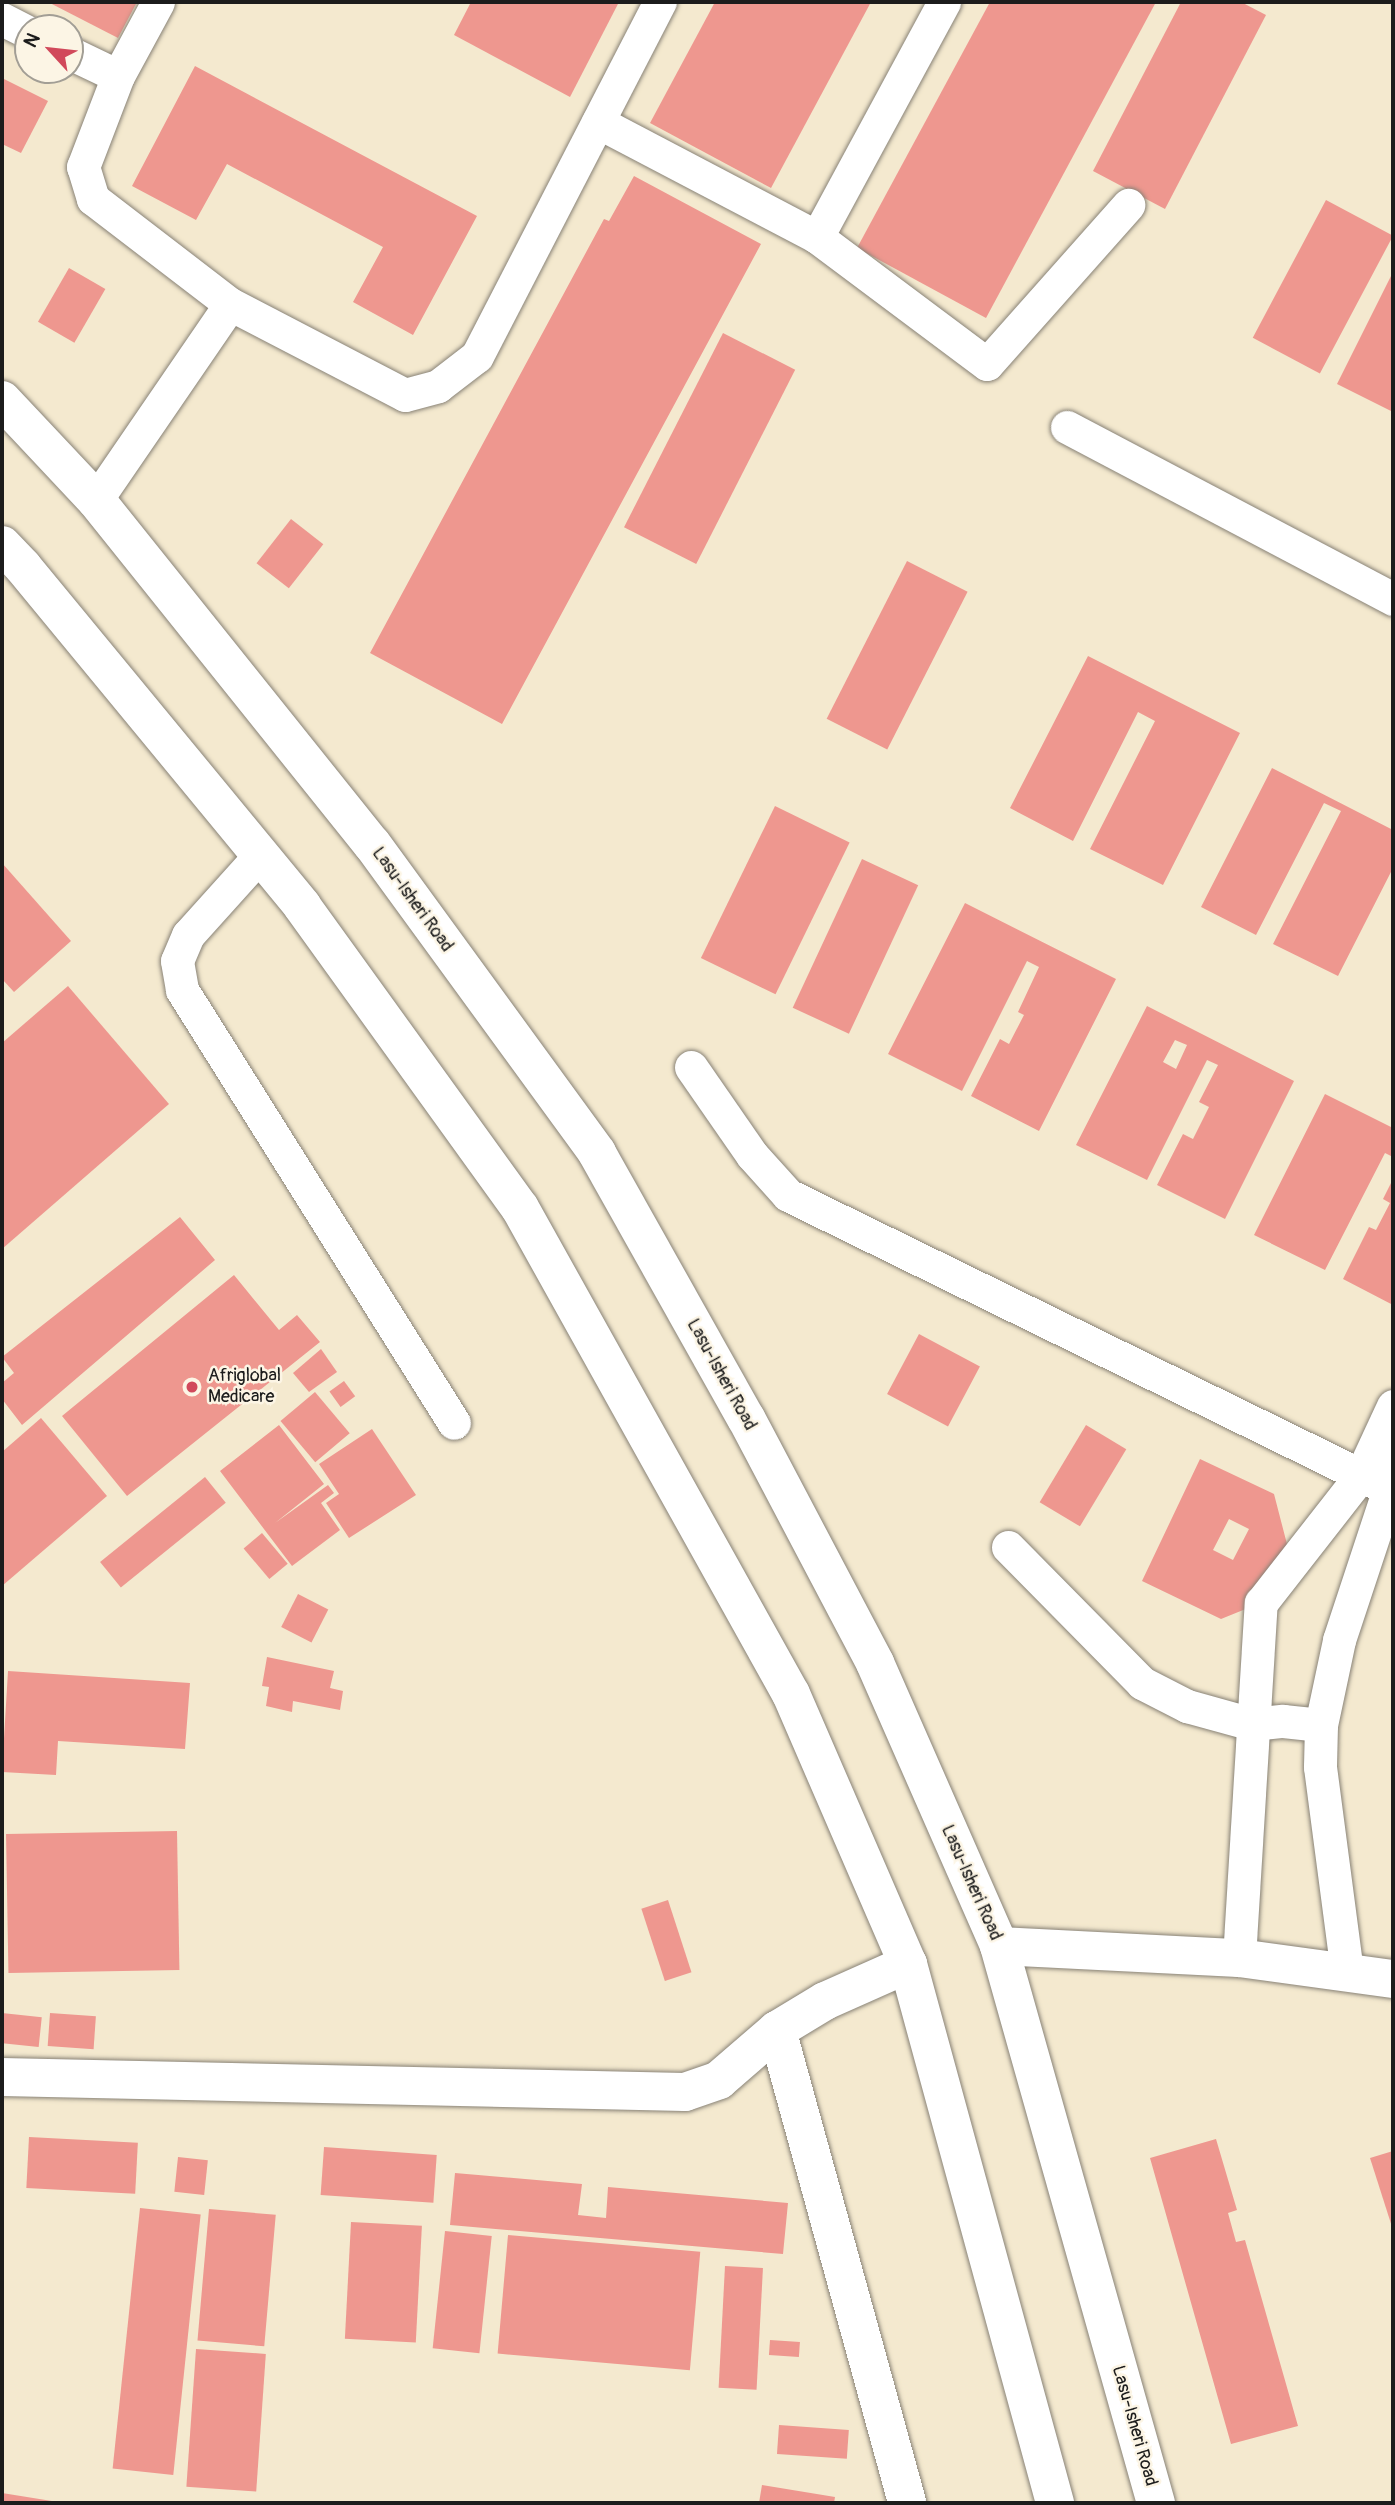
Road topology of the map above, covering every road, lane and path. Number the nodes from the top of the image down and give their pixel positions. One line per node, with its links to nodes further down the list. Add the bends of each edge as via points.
1 (158, 2): 5 (lane)
2 (660, 2): 6 (lane)
3 (944, 2): 8 (lane)
4 (84, 59): 5 (lane)
5 (118, 76): 9 (lane, via 83,167 93,199)
6 (598, 122): 8 (lane); 9 (lane, via 477,356 438,386 405,395)
7 (1128, 205): 8 (lane, via 987,364)
8 (817, 237)
9 (230, 304): 12 (lane)
10 (2, 400): 12 (main road, Lasu-Isheri Road)
11 (1068, 427): 14 (lane)
12 (96, 500): 23 (main road, Lasu-Isheri Road, via 372,844 597,1153 746,1418 875,1663)
13 (2, 545): 15 (main road)
14 (1393, 599)
15 (261, 854): 18 (lane, via 188,935 177,961 182,990); 25 (main road, via 520,1208 792,1694)
16 (691, 1067): 19 (lane, via 752,1155 788,1195)
17 (1393, 1406): 19 (lane)
18 (454, 1423)
19 (1381, 1475): 21 (lane, via 1261,1603); 22 (lane)
20 (1008, 1547): 21 (lane, via 1142,1683 1187,1706)
21 (1252, 1724): 22 (lane); 24 (lane)
22 (1321, 1725): 26 (lane, via 1320,1767)
23 (999, 1946): 24 (main road); 32 (main road, Lasu-Isheri Road)
24 (1239, 1958): 26 (main road)
25 (908, 1964): 28 (main road, via 825,2001); 31 (main road)
26 (1348, 1971): 27 (main road)
27 (1393, 1979)
28 (777, 2030): 29 (main road, via 719,2080 685,2092); 30 (main road)
29 (2, 2077)
30 (907, 2503)
31 (1055, 2503)
32 (1156, 2503)

